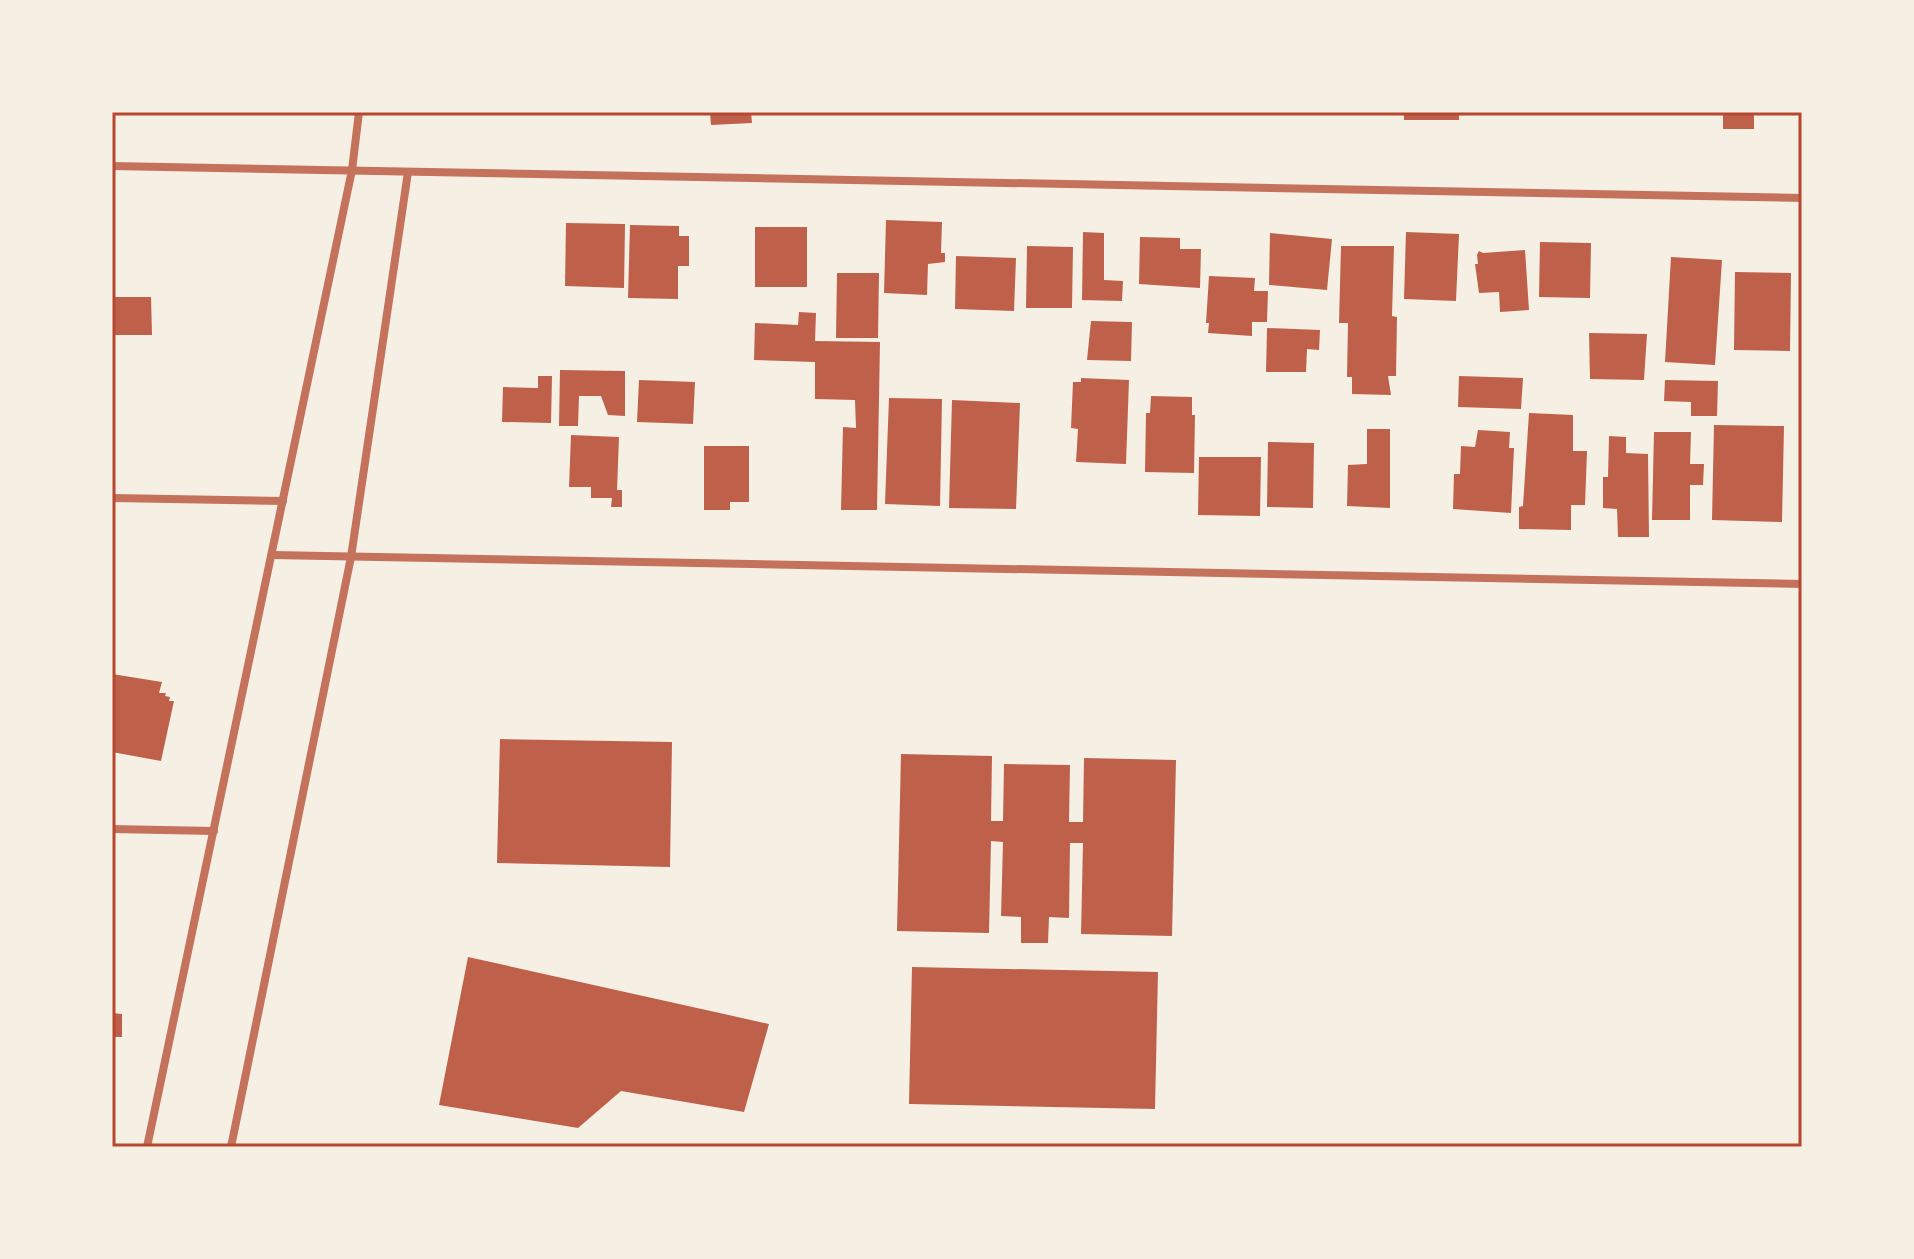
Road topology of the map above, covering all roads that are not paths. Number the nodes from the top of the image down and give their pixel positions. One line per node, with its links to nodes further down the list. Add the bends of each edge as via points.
1 (359, 112): 3 (street)
2 (112, 166): 3 (street)
3 (352, 170): 4 (street); 7 (street)
4 (408, 172): 5 (street); 9 (street)
5 (1802, 198)
6 (112, 498): 7 (street)
7 (283, 501): 8 (street)
8 (272, 555): 9 (street); 12 (street)
9 (351, 557): 10 (street); 14 (street)
10 (1802, 584)
11 (112, 829): 12 (street)
12 (214, 831): 13 (street)
13 (147, 1147)
14 (231, 1147)

